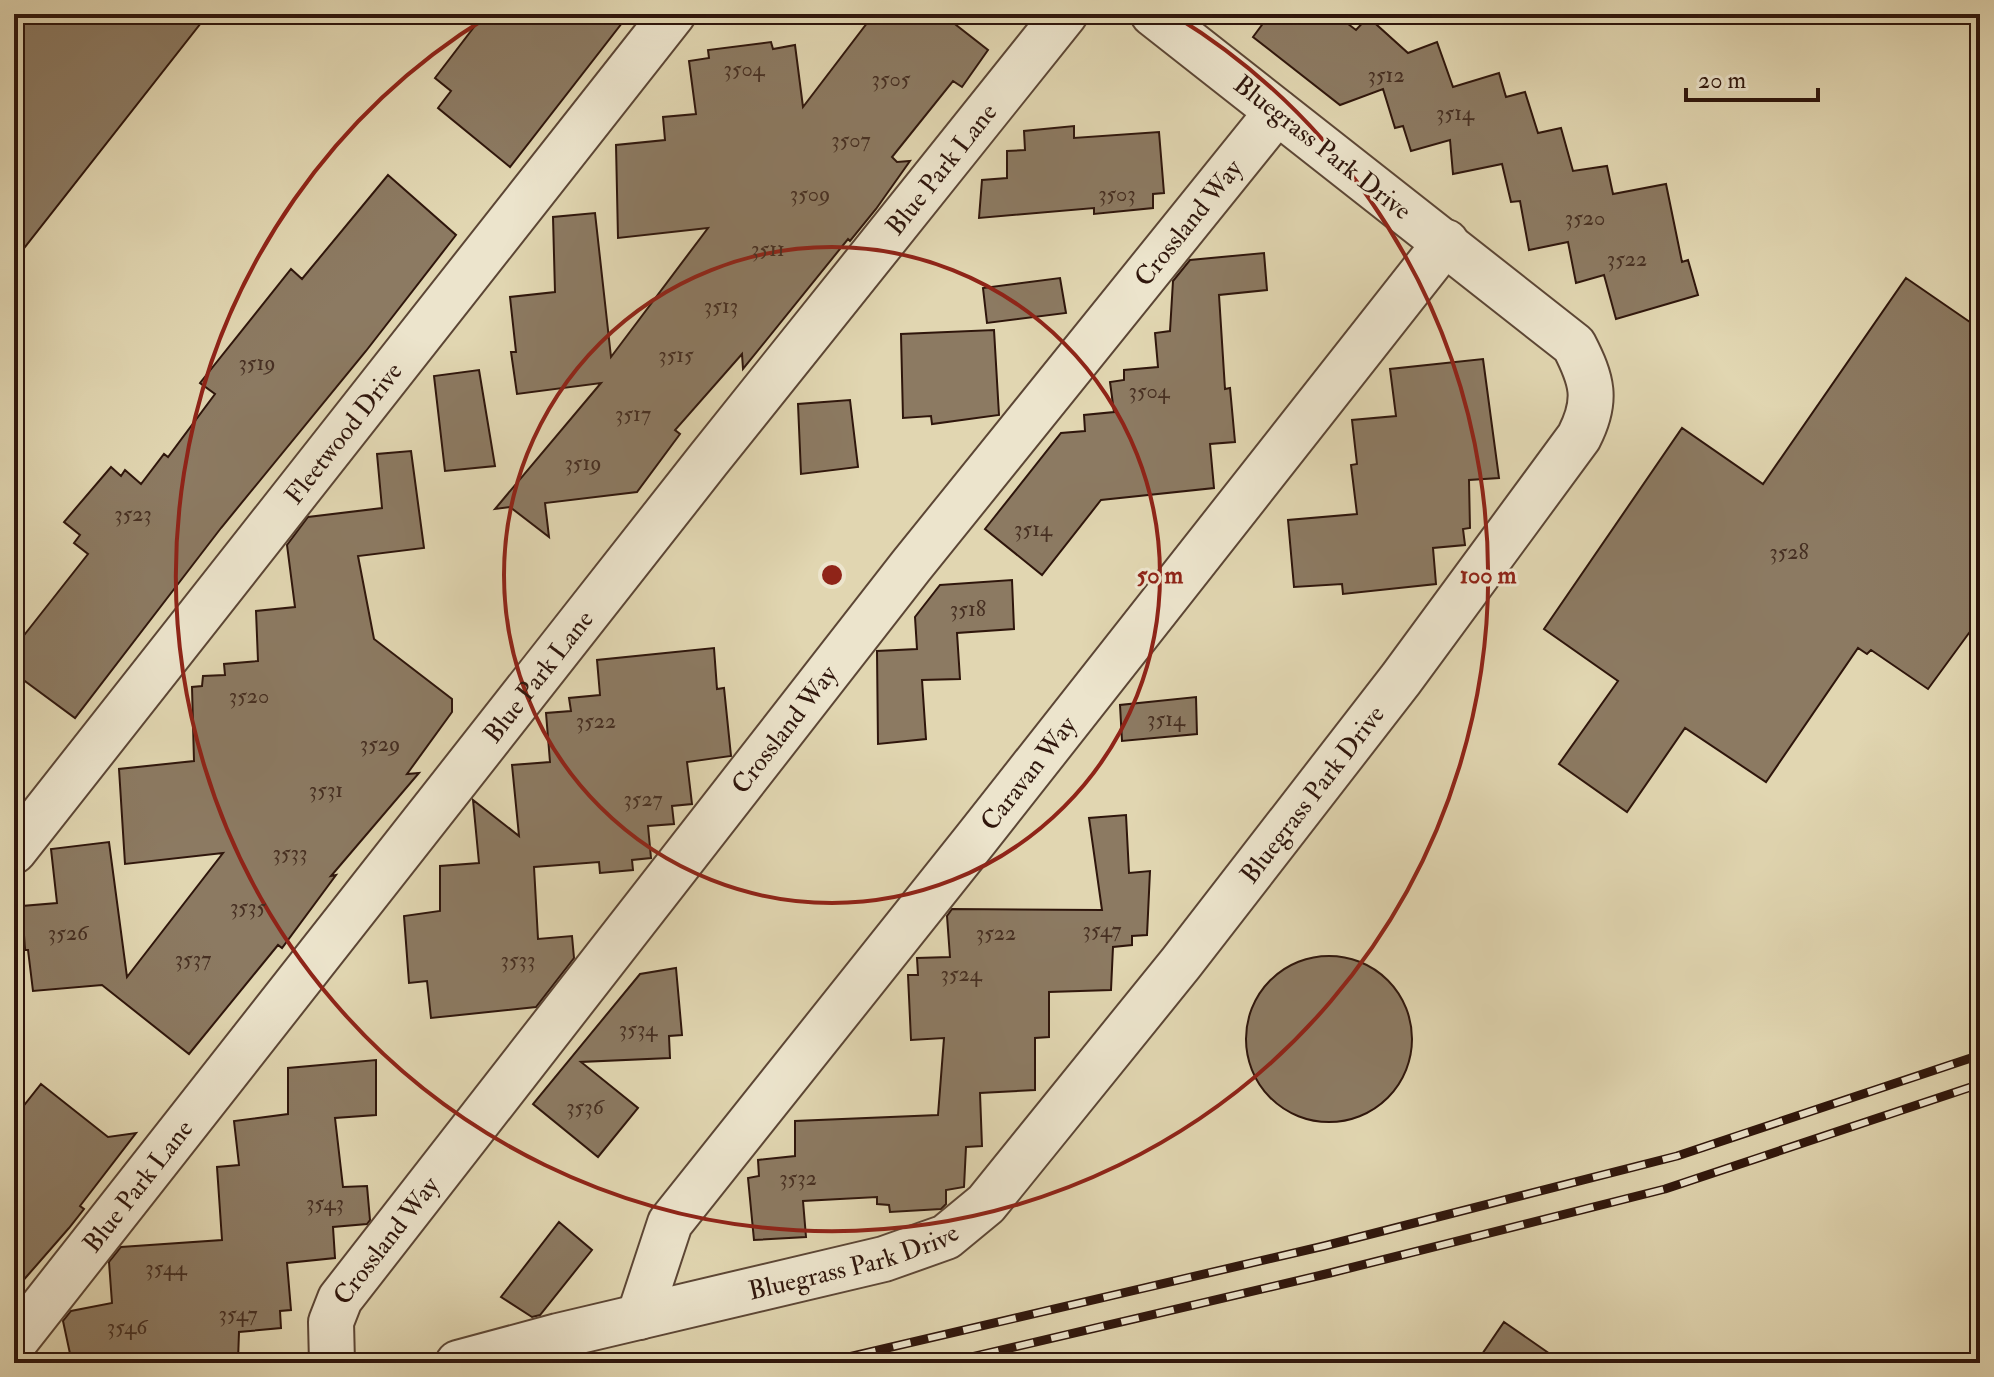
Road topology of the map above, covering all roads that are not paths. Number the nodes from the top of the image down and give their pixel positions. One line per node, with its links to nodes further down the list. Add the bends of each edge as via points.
1 (673, 14): 6 (street, Fleetwood Drive)
2 (1065, 14): 8 (street, Blue Park Lane)
3 (1153, 14): 4 (street, Bluegrass Park Drive)
4 (1277, 112): 5 (street, Bluegrass Park Drive); 9 (street, Crossland Way, via 901,579 340,1299 331,1322)
5 (1446, 242): 7 (street, Caravan Way, via 670,1223); 7 (street, Bluegrass Park Drive, via 1574,345 1589,375 1592,397 1579,437 1401,679 1181,963 986,1204 961,1226 946,1237 884,1259)
6 (14, 851)
7 (639, 1317): 10 (street, Bluegrass Park Drive)
8 (14, 1343)
9 (332, 1363)
10 (458, 1363)

